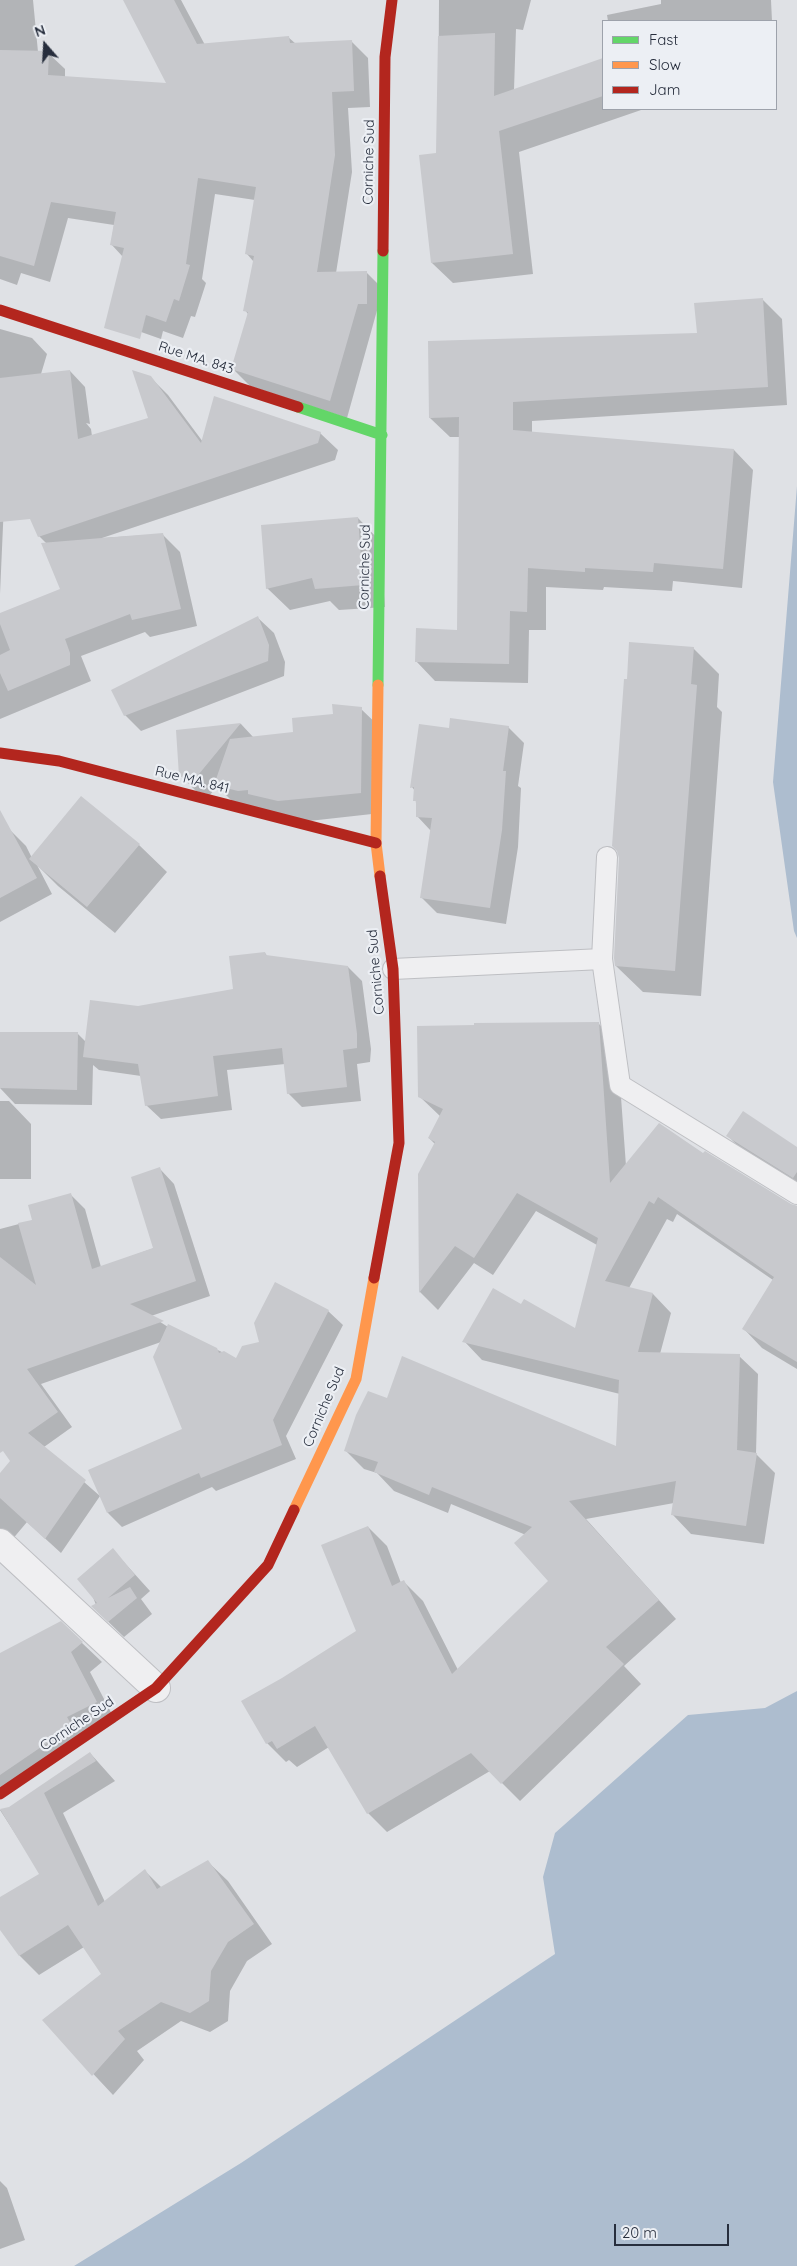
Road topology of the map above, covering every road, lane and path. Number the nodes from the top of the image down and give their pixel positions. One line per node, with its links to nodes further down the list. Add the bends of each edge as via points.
1 (392, 0): 3 (main road, Corniche Sud, via 385,57)
2 (0, 310): 3 (main road, Rue MA. 843)
3 (382, 435): 5 (main road, Corniche Sud)
4 (0, 753): 5 (main road, Rue MA. 841, via 59,761)
5 (376, 843): 8 (main road, Corniche Sud)
6 (607, 857): 7 (lane)
7 (602, 959): 8 (lane); 9 (lane, via 620,1085)
8 (393, 969): 11 (main road, Corniche Sud, via 399,1143 356,1379 268,1565)
9 (797, 1194)
10 (0, 1543): 11 (street)
11 (156, 1688): 12 (main road, Corniche Sud)
12 (0, 1794)

